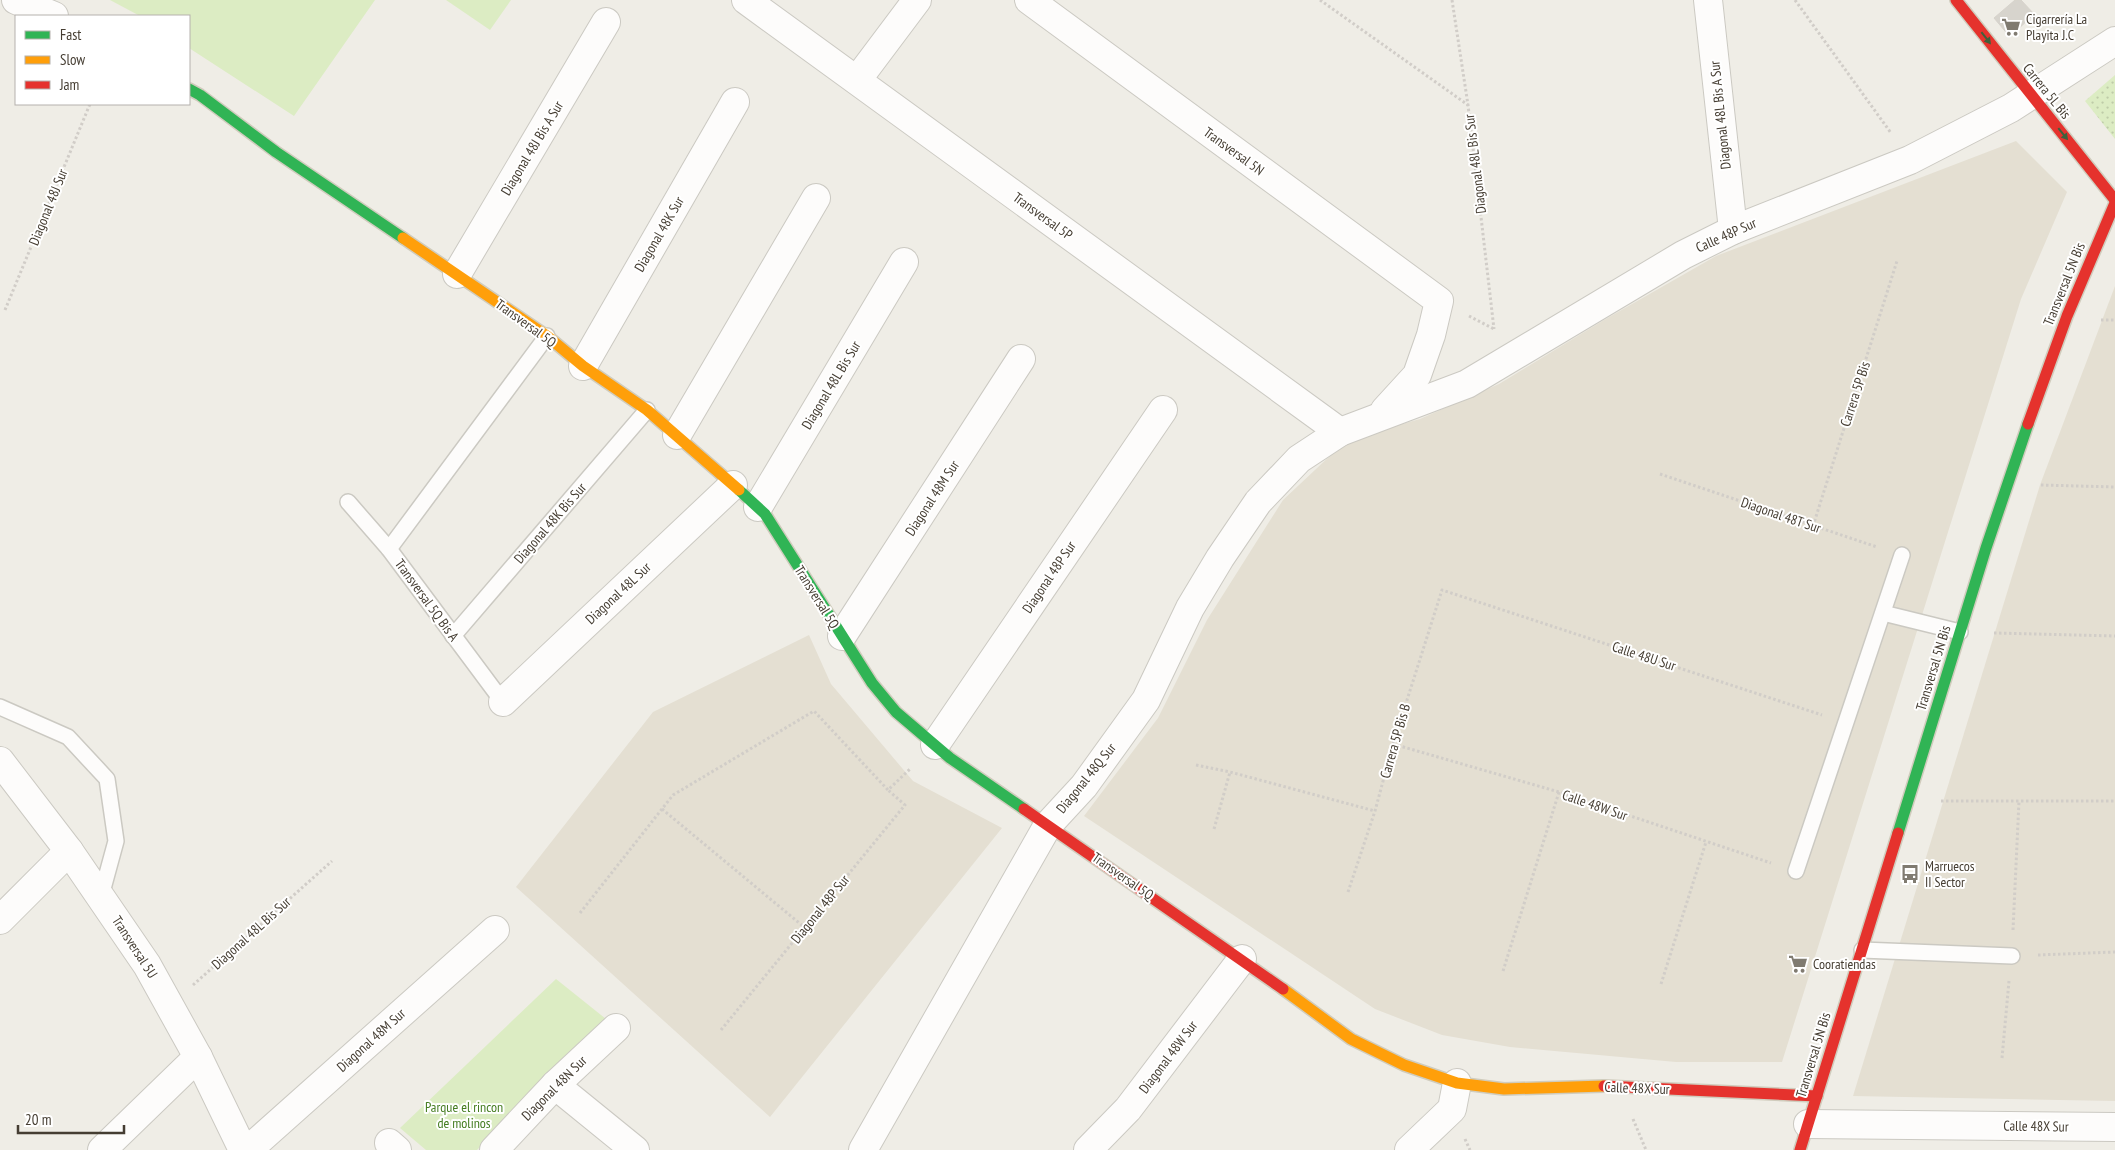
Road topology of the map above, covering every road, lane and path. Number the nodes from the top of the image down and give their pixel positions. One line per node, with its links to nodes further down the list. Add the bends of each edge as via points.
1 (16, 0): 10 (street)
2 (746, 0): 13 (street, Transversal 5P)
3 (917, 0): 13 (street)
4 (1029, 0): 26 (street, Transversal 5N)
5 (1320, 0): 18 (path)
6 (1452, 0): 18 (path, Diagonal 48L Bis Sur)
7 (1708, 0): 22 (street, Diagonal 48L Bis A Sur)
8 (1795, 0): 19 (path)
9 (1956, 0): 15 (street, Carrera 5L Bis, one-way to 15)
10 (52, 15)
11 (606, 22): 25 (street, Diagonal 48J Bis A Sur)
12 (2115, 41): 15 (street, Calle 48P Sur)
13 (856, 80): 36 (street, Transversal 5P)
14 (190, 90): 25 (street, Transversal 5Q, via 276,152)
15 (2032, 96): 19 (street, Calle 48P Sur); 21 (street, Carrera 5L Bis, one-way to 21)
16 (735, 102): 32 (street, Diagonal 48K Sur)
17 (90, 105): 27 (path, Diagonal 48J Sur)
18 (1468, 105): 28 (path, Diagonal 48L Bis Sur)
19 (1910, 160): 22 (street, Calle 48P Sur)
20 (816, 198): 37 (street)
21 (2115, 201): 49 (street, Transversal 5N Bis, via 2053,350)
22 (1732, 230): 30 (street, Calle 48P Sur, via 1683,255)
23 (904, 262): 43 (street, Diagonal 48L Bis Sur)
24 (1897, 262): 44 (path, Carrera 5P Bis)
25 (457, 274): 29 (street, Transversal 5Q)
26 (1439, 301): 28 (path); 35 (street, via 1416,375)
27 (5, 310)
28 (1494, 329): 30 (path)
29 (547, 336): 32 (street, Transversal 5Q); 45 (lane)
30 (1523, 351): 35 (street, Calle 48P Sur, via 1467,384)
31 (1022, 360): 52 (street, Diagonal 48M Sur)
32 (583, 366): 33 (street, Transversal 5Q)
33 (646, 410): 37 (street, Transversal 5Q); 51 (lane, Diagonal 48K Bis Sur)
34 (1163, 410): 58 (street, Diagonal 48P Sur)
35 (1378, 418): 36 (street, Calle 48P Sur)
36 (1340, 432): 68 (street, Diagonal 48Q Sur, via 1300,459 1258,502 1190,608 1146,700 1084,786)
37 (677, 435): 39 (street, Transversal 5Q)
38 (1660, 474): 44 (path, Diagonal 48T Sur)
39 (733, 485): 43 (street, Transversal 5Q); 54 (street, Diagonal 48L Sur)
40 (2034, 485): 41 (path)
41 (2115, 487)
42 (348, 502): 45 (lane, Transversal 5Q Bis A)
43 (758, 507): 52 (street, Transversal 5Q)
44 (1813, 526): 46 (path, Diagonal 48T Sur)
45 (389, 549): 51 (lane, Transversal 5Q Bis A)
46 (1902, 555): 48 (lane)
47 (1442, 590): 56 (path, Calle 48U Sur); 57 (path, Carrera 5P Bis B)
48 (1883, 613): 49 (lane); 56 (lane)
49 (1960, 632): 80 (street, Transversal 5N Bis)
50 (1987, 632): 53 (path)
51 (453, 636): 54 (lane, Transversal 5Q Bis A)
52 (842, 636): 58 (street, Transversal 5Q, via 896,712)
53 (2115, 636)
54 (503, 702)
55 (0, 707): 75 (lane, via 68,737 107,779 116,841)
56 (1846, 723): 73 (lane)
57 (1393, 744): 63 (path, Calle 48W Sur); 67 (path, Carrera 5P Bis B)
58 (936, 745): 62 (path); 68 (street, Transversal 5Q)
59 (0, 761): 71 (street, Transversal 5U)
60 (1196, 765): 61 (path)
61 (1230, 772): 67 (path); 69 (path)
62 (888, 790): 66 (path, via 814,711 673,795); 78 (path, Diagonal 48P Sur, via 904,805)
63 (1558, 792): 70 (path, Calle 48W Sur); 84 (path)
64 (1937, 801): 65 (path)
65 (2115, 801)
66 (662, 809): 76 (path); 78 (path)
67 (1375, 811): 74 (path, Carrera 5P Bis B)
68 (1048, 825): 83 (street, Transversal 5Q); 100 (street, Diagonal 48Q Sur)
69 (1214, 829)
70 (1706, 842): 73 (path, Calle 48W Sur); 85 (path)
71 (69, 851): 75 (street, Transversal 5U); 77 (street)
72 (332, 861): 86 (path, Diagonal 48L Bis Sur)
73 (1796, 871)
74 (1348, 892)
75 (101, 896): 86 (street, Transversal 5U)
76 (580, 913)
77 (0, 920)
78 (804, 927): 88 (path, Diagonal 48P Sur)
79 (495, 930): 97 (street, Diagonal 48M Sur)
80 (1862, 950): 82 (lane); 92 (street, Transversal 5N Bis)
81 (2115, 952): 82 (path)
82 (2012, 956)
83 (1242, 959): 90 (street, Transversal 5Q, via 1351,1039 1404,1065); 101 (street, Diagonal 48W Sur, via 1128,1110)
84 (1503, 971)
85 (1662, 984)
86 (170, 1005): 89 (street, Transversal 5U)
87 (616, 1028): 91 (street, Diagonal 48N Sur)
88 (721, 1030)
89 (198, 1057): 95 (street); 96 (street, Transversal 5U)
90 (1457, 1083): 92 (street, Calle 48X Sur, via 1504,1089 1619,1086); 102 (street, via 1452,1109)
91 (555, 1085): 98 (street, Diagonal 48N Sur); 99 (street)
92 (1816, 1096): 93 (street, Transversal 5N Bis)
93 (1808, 1124): 94 (street, Calle 48X Sur); 103 (street, Transversal 5N Bis)
94 (2115, 1127)
95 (102, 1150)
96 (243, 1150)
97 (248, 1150)
98 (494, 1150)
99 (635, 1150)
100 (863, 1150)
101 (1088, 1150)
102 (1409, 1150)
103 (1800, 1150)

